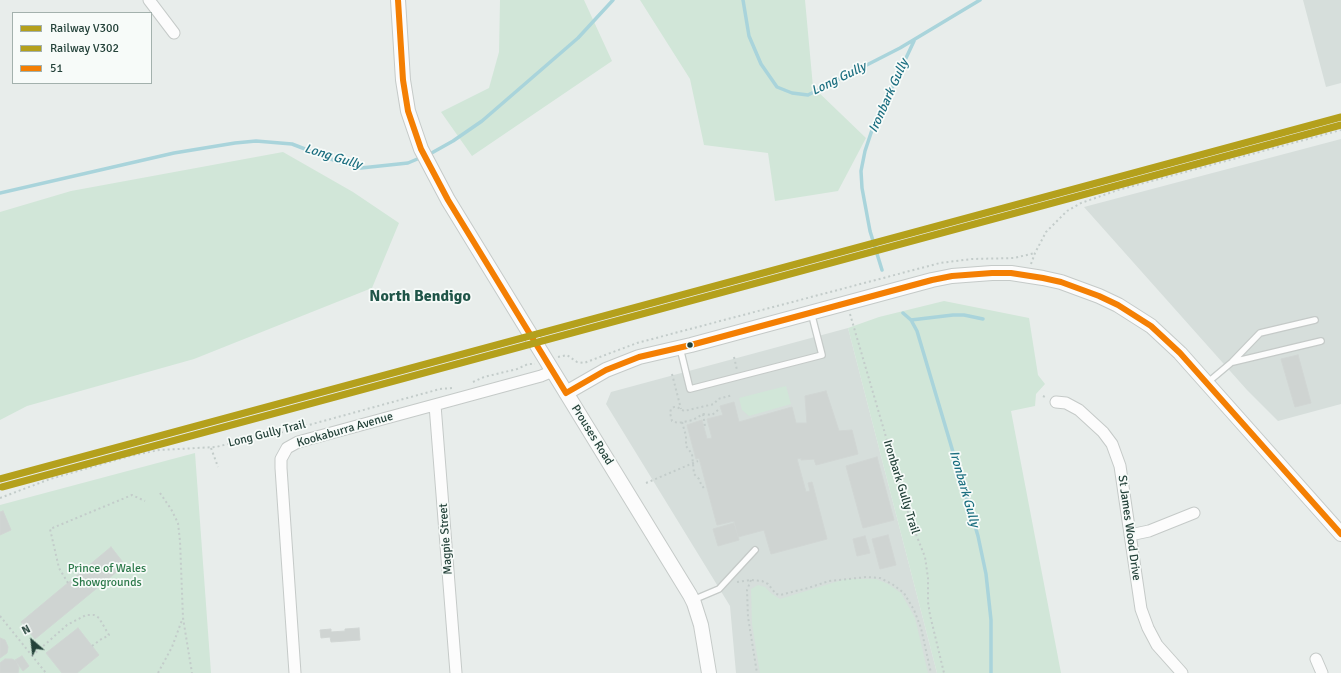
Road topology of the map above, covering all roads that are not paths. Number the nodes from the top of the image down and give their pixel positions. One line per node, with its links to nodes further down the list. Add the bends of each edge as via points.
1 (149, 0): 3 (street)
2 (398, 0): 9 (street, Prouses Road, via 403,80 408,111 421,149 448,200)
3 (174, 33)
4 (811, 312): 7 (street); 7 (lane, via 822,355 690,389); 10 (street, via 952,276 992,273 1044,278 1081,288 1135,315 1166,340)
5 (1315, 320): 8 (lane, via 1260,334)
6 (1321, 341): 8 (lane)
7 (680, 347): 11 (street, via 621,363)
8 (1232, 362): 10 (lane)
9 (553, 371): 11 (street, Prouses Road); 13 (street, Kookaburra Avenue)
10 (1207, 383): 15 (street)
11 (566, 392): 18 (street, Prouses Road)
12 (1056, 402): 16 (street, St James Wood Drive, via 1066,403 1079,410 1112,444 1120,466)
13 (435, 405): 21 (street, Kookaburra Avenue, via 298,442 284,451 281,468); 22 (street, Magpie Street)
14 (1194, 513): 16 (street, via 1149,531)
15 (1341, 534)
16 (1130, 535): 20 (street, St James Wood Drive, via 1144,618 1157,645)
17 (755, 550): 18 (lane, via 719,589)
18 (693, 600): 23 (street, Prouses Road, via 704,638)
19 (1316, 659): 24 (street)
20 (1180, 672)
21 (295, 673)
22 (456, 673)
23 (709, 673)
24 (1322, 673)

